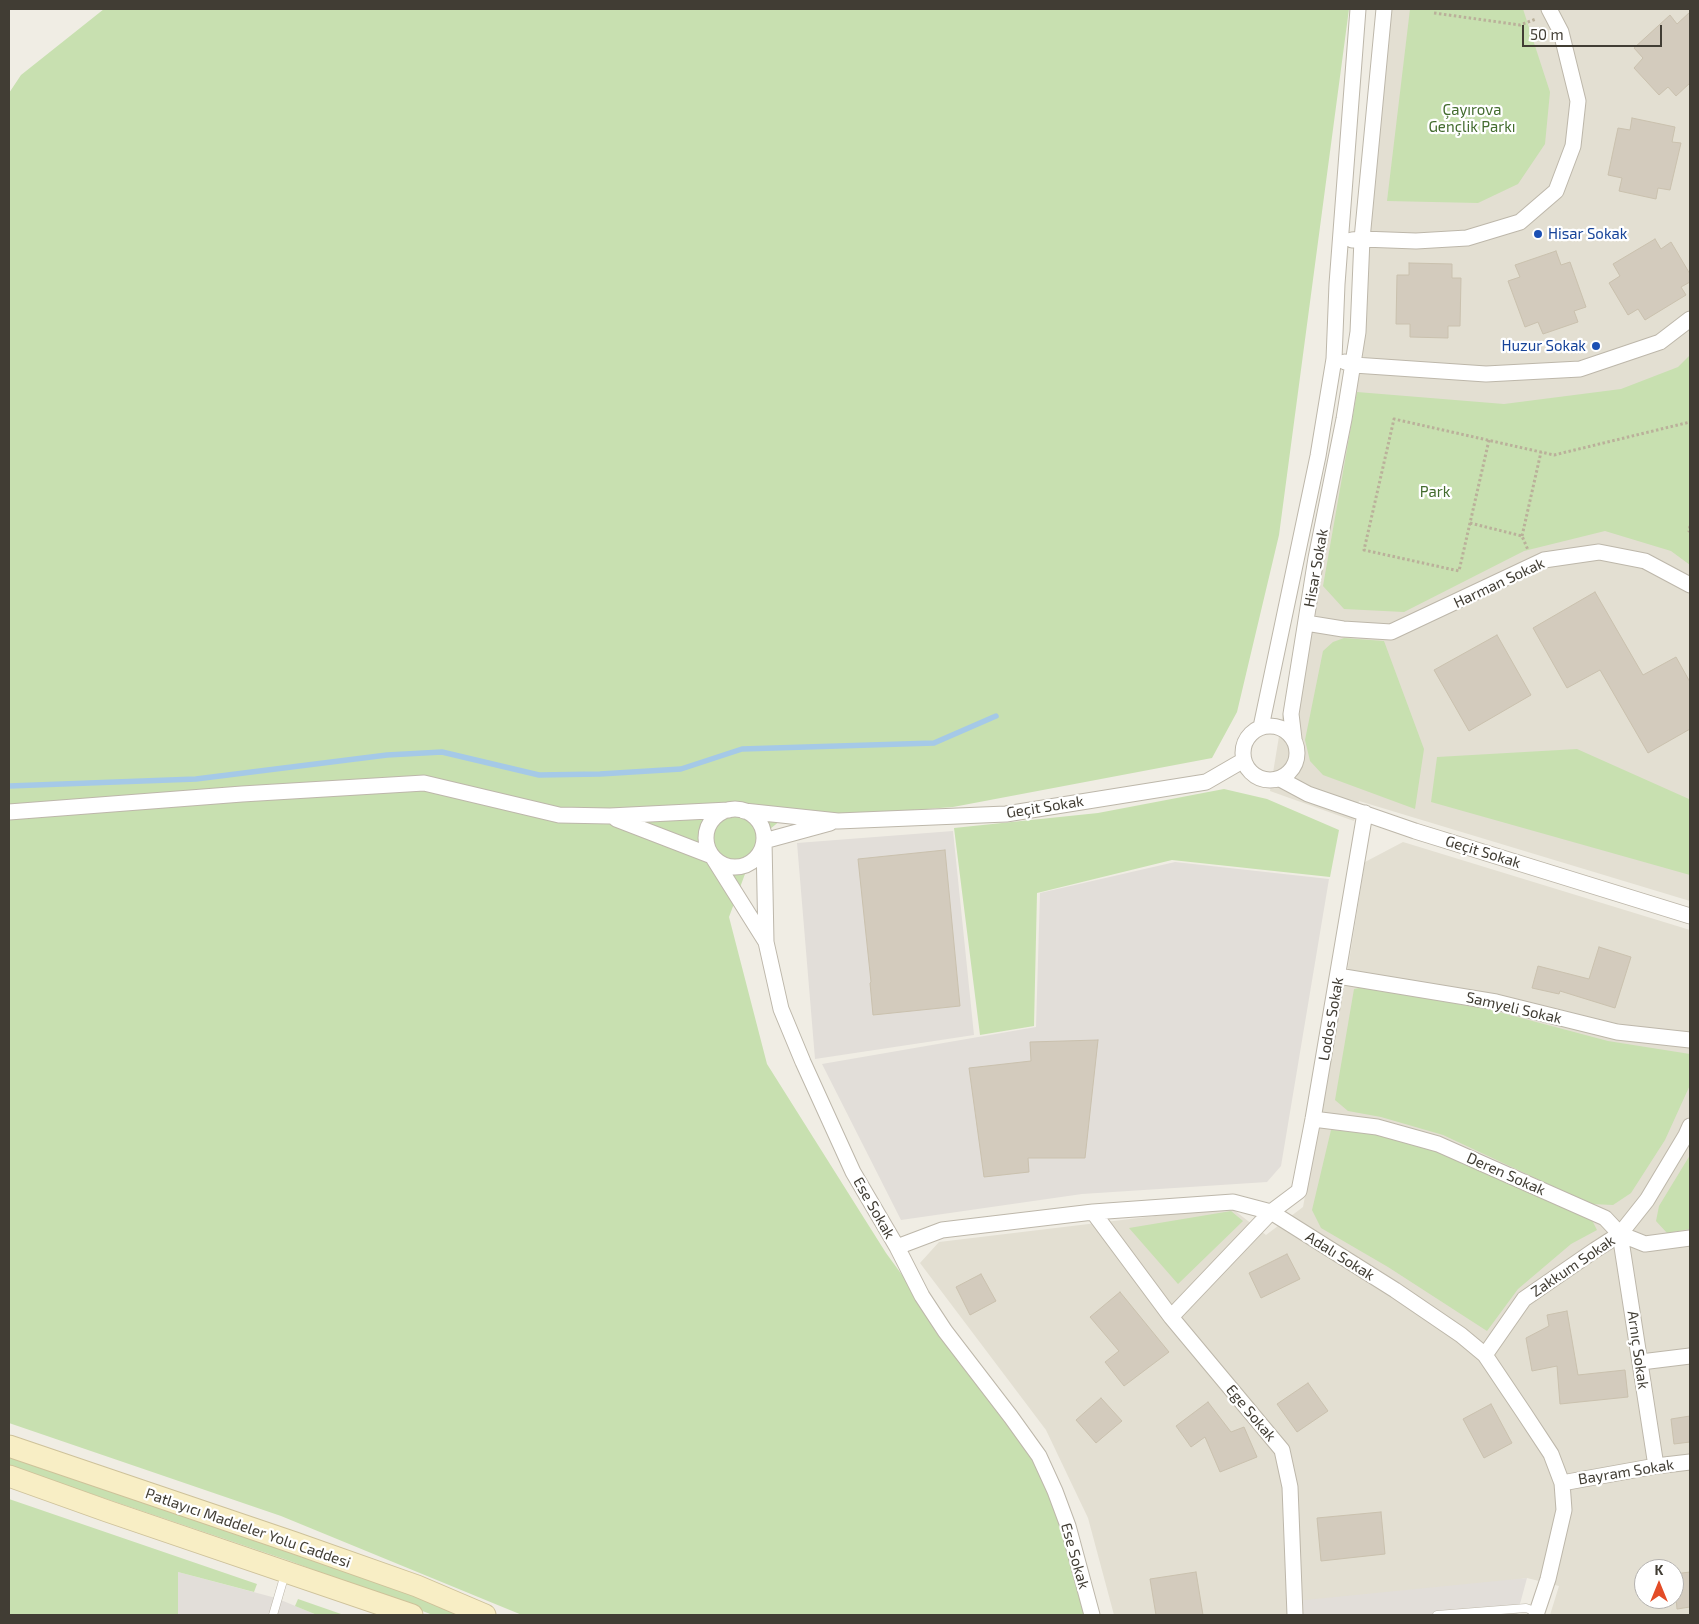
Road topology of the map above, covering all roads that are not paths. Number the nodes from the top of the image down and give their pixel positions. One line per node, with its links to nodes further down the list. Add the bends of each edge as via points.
1 (1358, 9): 5 (street, Hisar Sokak)
2 (1384, 9): 4 (street, Hisar Sokak)
3 (1549, 9): 4 (street, via 1561,32 1578,101 1573,146 1556,191 1520,222 1467,238 1416,241)
4 (1362, 239): 5 (street); 8 (street, Hisar Sokak)
5 (1340, 242): 7 (street, Hisar Sokak)
6 (1690, 319): 8 (street, via 1660,342 1580,369 1486,374)
7 (1334, 359): 8 (street); 11 (street, Hisar Sokak, via 1318,456)
8 (1354, 364): 10 (street, Hisar Sokak)
9 (1690, 585): 10 (street, Harman Sokak, via 1645,562 1599,552 1544,560 1391,632 1343,630)
10 (1306, 623): 12 (street, Hisar Sokak, via 1291,714)
11 (1261, 727): 12 (street, via 1274,726); 13 (street, via 1249,735 1243,752)
12 (1294, 739): 14 (street, via 1298,750 1294,768)
13 (1244, 760): 14 (street, via 1254,775 1271,781); 20 (street, Geçit Sokak, via 1206,782 1006,814)
14 (1280, 779): 18 (street, Geçit Sokak, via 1308,794)
15 (729, 810): 16 (street); 19 (street); 22 (street, via 712,820 708,829 706,838)
16 (744, 811): 20 (street); 21 (street, via 757,819)
17 (9, 812): 19 (street, via 424,783 559,815)
18 (1365, 813): 23 (street, Geçit Sokak); 25 (street, Lodos Sokak)
19 (610, 816): 22 (street)
20 (838, 820): 21 (street)
21 (764, 841): 22 (street, via 756,858 738,867 720,863); 24 (street, Ese Sokak)
22 (712, 856): 24 (street)
23 (1690, 916)
24 (766, 942): 33 (street, Ese Sokak, via 781,1009 803,1062 854,1172)
25 (1338, 976): 26 (street, Samyeli Sokak, via 1496,1002 1617,1032); 27 (street, Lodos Sokak)
26 (1690, 1040)
27 (1313, 1119): 30 (street, Lodos Sokak, via 1299,1191); 31 (street, Deren Sokak, via 1378,1127 1438,1144 1605,1218)
28 (1690, 1126): 31 (street, Zakkum Sokak, via 1646,1200)
29 (1093, 1212): 30 (street, Adalı Sokak, via 1233,1202); 33 (street, Adalı Sokak, via 942,1230); 34 (street, Ege Sokak)
30 (1271, 1212): 34 (street); 35 (street, Adalı Sokak, via 1461,1334)
31 (1620, 1234): 32 (street, Deren Sokak, via 1645,1244); 35 (street, Zakkum Sokak, via 1524,1300); 37 (street, Arnıç Sokak)
32 (1690, 1238)
33 (897, 1247): 48 (street, Ese Sokak, via 922,1296 945,1331 1039,1456 1068,1526)
34 (1171, 1317): 49 (street, Ege Sokak, via 1282,1450 1290,1487)
35 (1486, 1355): 42 (street, Adalı Sokak, via 1551,1454)
36 (1690, 1356): 37 (street)
37 (1641, 1362): 40 (street, Arnıç Sokak)
38 (9, 1446): 47 (main road, Patlayıcı Maddeler Yolu Caddesi, via 417,1586)
39 (1690, 1462): 40 (street, Bayram Sokak)
40 (1656, 1466): 42 (street, Bayram Sokak)
41 (9, 1476): 43 (main road, Patlayıcı Maddeler Yolu Caddesi)
42 (1562, 1483): 44 (street, Adalı Sokak, via 1564,1510)
43 (286, 1572): 45 (lane); 46 (main road, Patlayıcı Maddeler Yolu Caddesi)
44 (1537, 1613): 50 (lane, via 1526,1608)
45 (273, 1615)
46 (412, 1615)
47 (485, 1615)
48 (1092, 1615)
49 (1295, 1615)
50 (1437, 1615)

